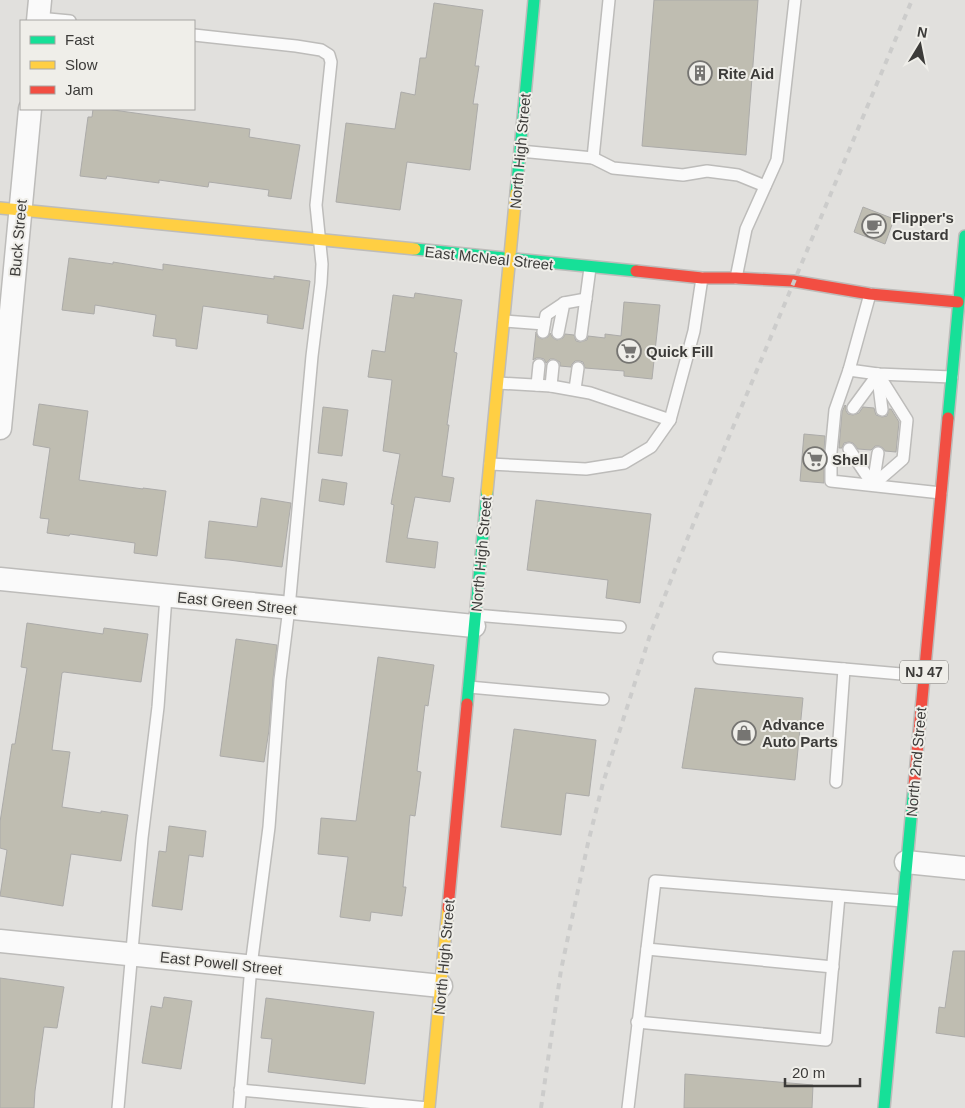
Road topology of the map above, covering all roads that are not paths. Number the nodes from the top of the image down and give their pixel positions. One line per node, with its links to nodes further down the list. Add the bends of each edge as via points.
1 (534, 0): 8 (street, North High Street)
2 (609, 0): 9 (lane)
3 (795, 0): 10 (lane, via 777,160)
4 (39, 13): 5 (lane)
5 (66, 20)
6 (195, 34): 13 (lane, via 296,46 321,50 329,55 331,62 316,205)
7 (30, 110): 11 (street, Buck Street)
8 (520, 151): 9 (lane); 14 (street, North High Street)
9 (593, 158): 10 (lane, via 613,168 683,175 707,170 738,175)
10 (766, 186): 17 (lane, via 746,229)
11 (10, 209): 13 (street, East McNeal Street); 35 (street, Buck Street)
12 (965, 236): 20 (street, North 2nd Street / NJ 47)
13 (320, 240): 14 (street, East McNeal Street); 48 (lane, via 321,283)
14 (509, 260): 15 (street, East McNeal Street); 22 (street, North High Street)
15 (590, 268): 16 (street, East McNeal Street); 19 (lane)
16 (702, 278): 17 (street, East McNeal Street); 39 (lane, via 694,331)
17 (736, 278): 18 (street, East McNeal Street, via 793,281)
18 (870, 294): 20 (street, East McNeal Street); 28 (lane)
19 (586, 299): 21 (lane); 24 (lane)
20 (958, 302): 30 (street, North 2nd Street / NJ 47)
21 (564, 303): 22 (lane, via 546,315 543,328); 23 (lane)
22 (504, 321): 31 (street, North High Street)
23 (558, 333)
24 (581, 335)
25 (539, 365): 32 (lane)
26 (553, 366): 33 (lane)
27 (578, 368): 34 (lane)
28 (849, 370): 29 (lane); 44 (lane, via 835,410 830,481)
29 (878, 374): 30 (lane); 36 (lane); 38 (lane); 44 (lane, via 907,420 903,459)
30 (952, 377): 37 (street, North 2nd Street / NJ 47)
31 (498, 383): 32 (lane); 43 (street, North High Street)
32 (537, 385): 33 (lane)
33 (552, 386): 34 (lane)
34 (575, 389): 39 (lane)
35 (2, 396): 40 (street, Buck Street)
36 (853, 408)
37 (957, 408): 45 (street, North 2nd Street / NJ 47)
38 (882, 410)
39 (670, 420): 43 (lane, via 651,447 624,463 586,469)
40 (0, 428)
41 (849, 449): 44 (lane)
42 (878, 453): 44 (lane)
43 (490, 464): 49 (street, North High Street)
44 (873, 485): 45 (lane)
45 (941, 493): 53 (street, North 2nd Street / NJ 47)
46 (0, 579): 47 (street, East Green Street)
47 (166, 596): 48 (street, East Green Street); 63 (lane, via 158,707)
48 (289, 608): 49 (street, East Green Street); 64 (lane, via 269,827)
49 (475, 620): 50 (lane); 54 (street, North High Street)
50 (620, 627)
51 (719, 658): 52 (lane)
52 (844, 669): 53 (lane); 56 (lane)
53 (924, 676): 57 (street, North 2nd Street / NJ 47)
54 (469, 688): 55 (lane); 66 (street, North High Street)
55 (603, 699)
56 (836, 782)
57 (906, 862): 58 (street); 60 (street, North 2nd Street / NJ 47)
58 (965, 868)
59 (839, 896): 60 (lane); 62 (lane, via 655,881); 65 (lane)
60 (903, 901): 73 (street, North 2nd Street / NJ 47)
61 (0, 941): 63 (street, East Powell Street)
62 (647, 949): 65 (lane); 67 (lane)
63 (132, 954): 64 (street, East Powell Street); 69 (lane)
64 (251, 966): 66 (street, East Powell Street); 68 (lane)
65 (833, 966): 67 (lane, via 826,1040)
66 (441, 986): 71 (street, North High Street)
67 (637, 1022): 72 (lane)
68 (240, 1090): 70 (lane); 71 (lane)
69 (118, 1108)
70 (238, 1108)
71 (428, 1108)
72 (628, 1108)
73 (884, 1108)

